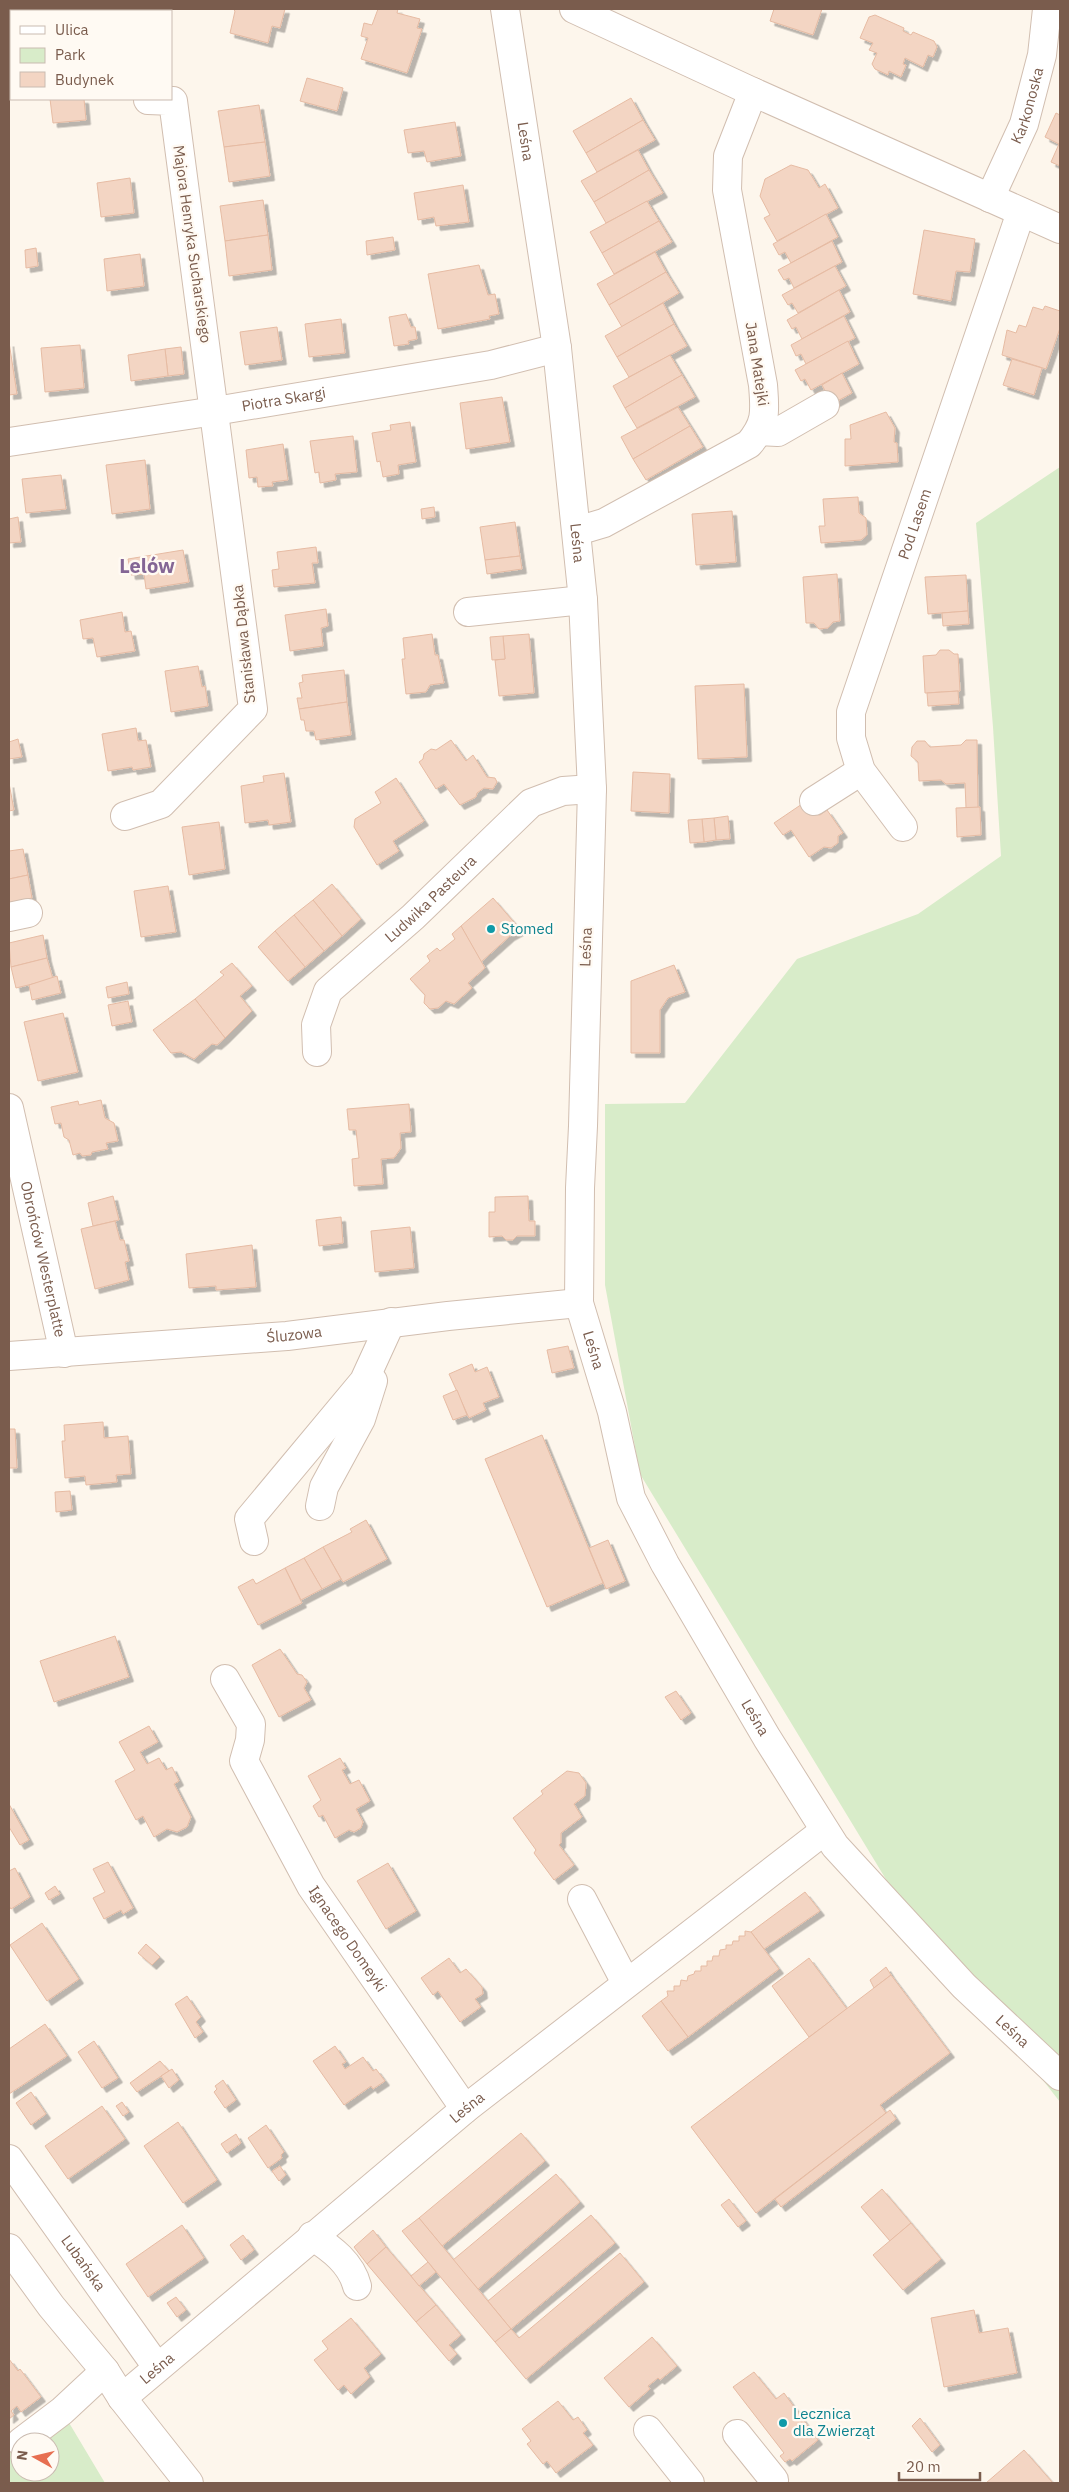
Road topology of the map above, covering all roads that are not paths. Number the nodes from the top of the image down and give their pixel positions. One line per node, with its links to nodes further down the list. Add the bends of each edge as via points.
1 (505, 9): 9 (street, Leśna)
2 (574, 9): 4 (street)
3 (1047, 9): 6 (street, Karkonoska, via 1042,55 1024,124)
4 (753, 92): 6 (street); 12 (street, Jana Matejki, via 728,156 727,190 763,384 765,413)
5 (148, 100): 11 (street, Majora Henryka Sucharskiego, via 173,101)
6 (990, 198): 7 (street)
7 (1021, 212): 8 (street); 17 (street, Pod Lasem, via 851,712 851,738)
8 (1060, 230)
9 (557, 348): 11 (street, Piotra Skargi, via 491,365); 14 (street, Leśna)
10 (825, 405): 12 (street, via 778,432)
11 (215, 411): 13 (street, Piotra Skargi); 20 (street, Stanisława Dąbka, via 253,709 161,804)
12 (760, 431): 14 (street, via 749,444 724,458 604,523)
13 (9, 442)
14 (576, 531): 15 (street, Leśna)
15 (583, 600): 16 (street); 18 (street, Leśna)
16 (468, 612)
17 (861, 771): 19 (street); 21 (street, Pod Lasem)
18 (592, 789): 22 (street, Ludwika Pasteura, via 563,792 530,804 413,917 328,991 316,1025); 24 (street, Leśna)
19 (814, 801)
20 (125, 816)
21 (903, 827)
22 (317, 1052)
23 (9, 1108): 26 (street, Obrońców Westerplatte)
24 (579, 1303): 25 (street, Śluzowa); 31 (street, Leśna, via 612,1412 631,1498 669,1572)
25 (391, 1322): 26 (street, Śluzowa, via 287,1336); 28 (street, via 361,1419 324,1487); 29 (street, via 364,1381 249,1519)
26 (64, 1353): 27 (street, Śluzowa)
27 (9, 1356)
28 (320, 1506)
29 (254, 1540)
30 (225, 1679): 35 (street, Ignacego Domeyki, via 251,1724 244,1761 311,1886)
31 (824, 1831): 33 (street, Leśna); 34 (street, Leśna, via 964,1986)
32 (582, 1899): 33 (street)
33 (626, 1983): 35 (street, Leśna)
34 (1060, 2076)
35 (465, 2109): 37 (street, Leśna)
36 (9, 2159): 40 (street, Lubańska)
37 (312, 2236): 39 (street, via 332,2249 354,2273); 40 (street, Leśna)
38 (9, 2248): 41 (street)
39 (357, 2286)
40 (157, 2367): 42 (street, Leśna)
41 (105, 2372): 42 (street); 44 (street)
42 (122, 2398): 46 (street)
43 (648, 2430): 47 (street)
44 (34, 2432)
45 (737, 2434): 48 (street, via 774,2480)
46 (189, 2483)
47 (690, 2483)
48 (773, 2483)

